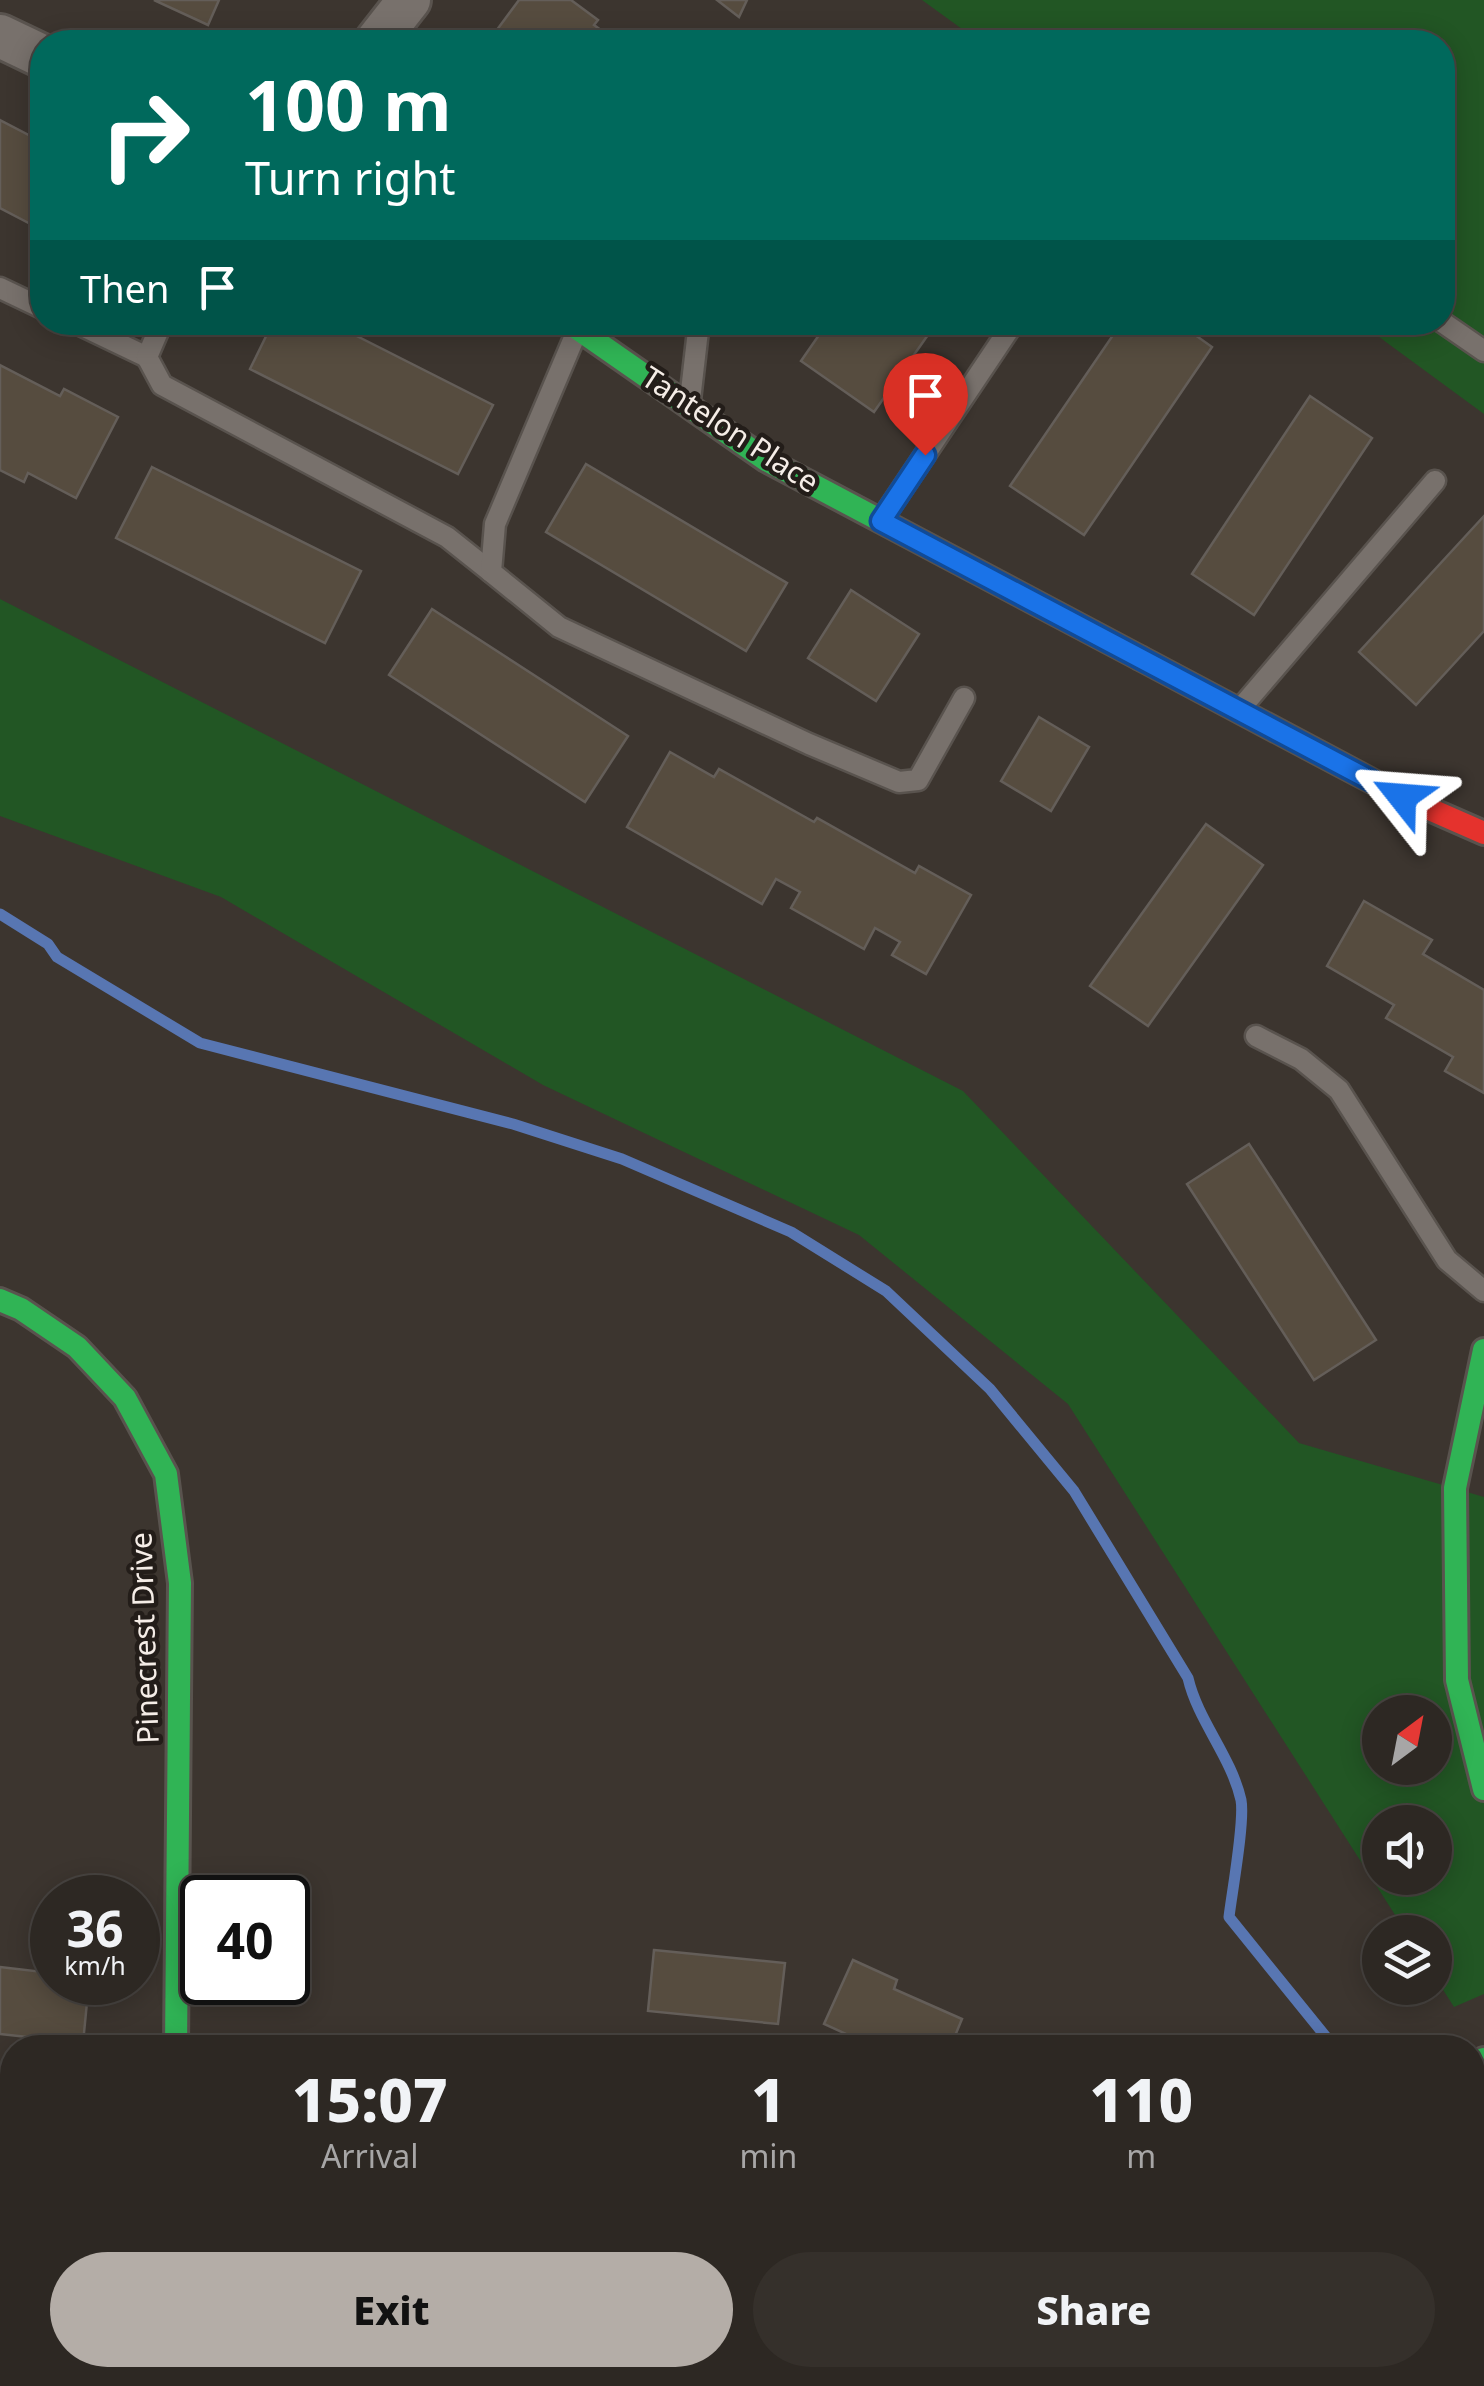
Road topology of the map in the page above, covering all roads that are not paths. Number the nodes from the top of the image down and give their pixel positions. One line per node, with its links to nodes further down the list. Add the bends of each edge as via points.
1 (410, 0): 2 (street)
2 (386, 30)
3 (0, 36): 4 (street)
4 (30, 50)
5 (0, 288): 6 (lane)
6 (30, 302)
7 (1455, 331): 14 (lane)
8 (101, 335): 15 (lane)
9 (156, 335): 15 (lane)
10 (569, 335): 19 (lane, via 495,524)
11 (586, 335): 16 (street, Tantelon Place)
12 (698, 335): 16 (lane)
13 (1005, 335): 18 (lane)
14 (1484, 351)
15 (147, 357): 19 (lane, via 162,385 447,537)
16 (689, 407): 18 (street, Tantelon Place, via 766,460)
17 (1435, 482): 21 (lane)
18 (881, 521): 21 (street, Tantelon Place)
19 (491, 572): 20 (lane, via 559,626 898,782 918,780)
20 (964, 698)
21 (1238, 711): 22 (street, Tantelon Place)
22 (1484, 833)
23 (1256, 1036): 24 (lane, via 1340,1090 1447,1260)
24 (1484, 1290)
25 (0, 1300): 28 (street, Pinecrest Drive, via 77,1347 126,1398 166,1474 180,1583)
26 (1484, 1350): 27 (street, via 1455,1488 1458,1680)
27 (1484, 1789)
28 (176, 2035)

